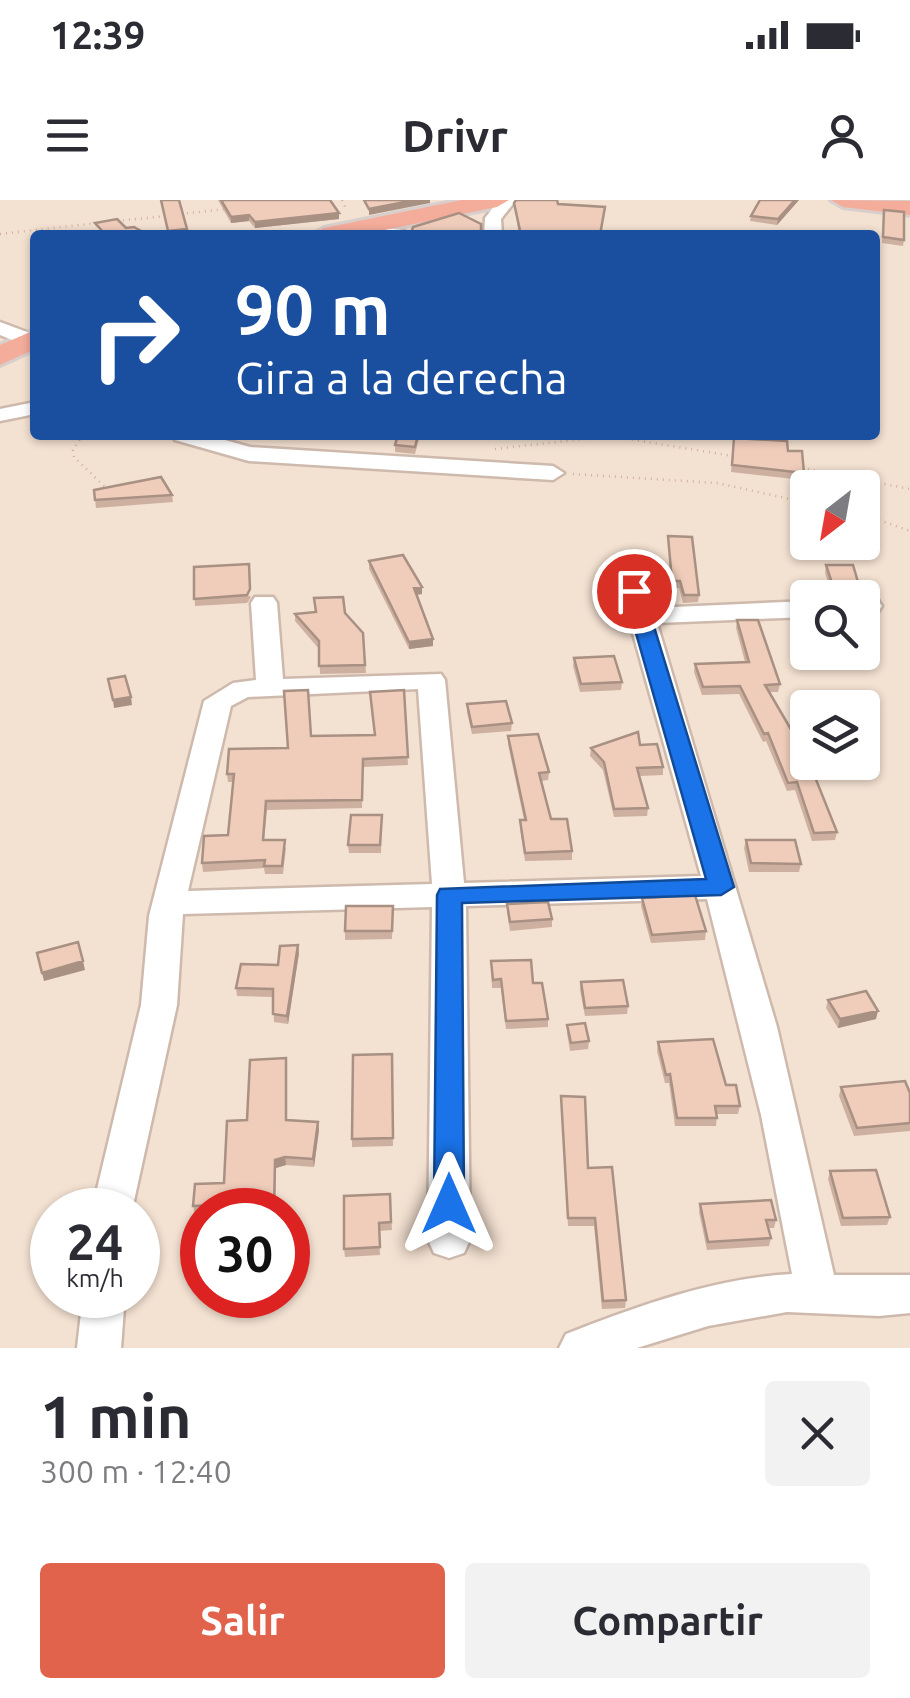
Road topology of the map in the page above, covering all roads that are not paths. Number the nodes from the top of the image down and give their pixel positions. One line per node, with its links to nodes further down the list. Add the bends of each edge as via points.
1 (497, 200): 5 (highway)
2 (508, 200): 8 (street, via 493,218)
3 (842, 200): 4 (highway)
4 (910, 208)
5 (351, 228): 6 (highway); 7 (street)
6 (343, 230)
7 (366, 230)
8 (493, 230)
9 (0, 328): 10 (street)
10 (30, 338)
11 (30, 340): 12 (highway)
12 (0, 356)
13 (30, 409): 14 (street)
14 (0, 415)
15 (200, 440): 16 (street, via 249,454)
16 (553, 473)
17 (264, 602): 19 (street)
18 (790, 608): 20 (street, via 637,604)
19 (270, 686): 21 (street, via 432,680); 22 (street, via 235,691 216,706)
20 (721, 887): 21 (street); 25 (street, via 795,1178)
21 (449, 895): 22 (street); 24 (street)
22 (170, 903): 23 (street, via 159,1005)
23 (117, 1188)
24 (449, 1240)
25 (816, 1293): 26 (street); 29 (street, via 738,1298)
26 (910, 1294)
27 (102, 1318): 28 (street)
28 (100, 1348)
29 (581, 1348)

